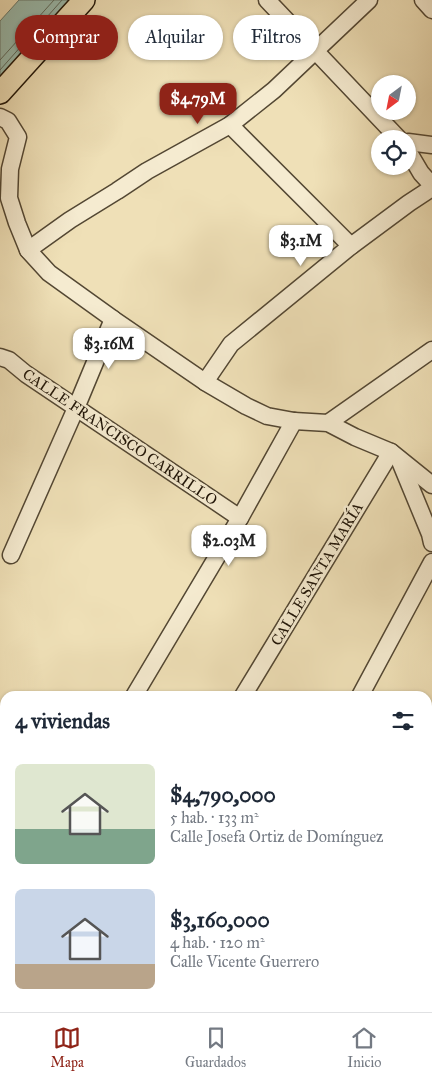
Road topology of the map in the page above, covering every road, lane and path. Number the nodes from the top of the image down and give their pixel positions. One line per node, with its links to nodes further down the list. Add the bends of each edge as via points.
1 (84, 0): 10 (main road)
2 (267, 0): 6 (street)
3 (369, 0): 7 (street)
4 (423, 0): 5 (street)
5 (432, 10)
6 (281, 15)
7 (319, 47)
8 (319, 55): 13 (street)
9 (306, 60): 12 (street)
10 (0, 93)
11 (0, 117): 19 (street, via 8,121 18,137 10,169 9,198)
12 (230, 125): 18 (street); 19 (street, via 147,171)
13 (390, 130)
14 (416, 143): 15 (street)
15 (432, 145)
16 (416, 165): 17 (street)
17 (432, 187): 18 (street)
18 (351, 246): 23 (street, via 231,344)
19 (28, 250): 20 (street, via 49,273)
20 (113, 319): 23 (street); 24 (street)
21 (432, 350): 26 (street)
22 (0, 357): 24 (street, CALLE FRANCISCO CARRILLO, via 9,360)
23 (205, 382): 25 (street, via 267,416)
24 (76, 408): 29 (street, CALLE FRANCISCO CARRILLO); 31 (street)
25 (294, 421): 26 (street); 29 (street)
26 (328, 423): 27 (street)
27 (395, 454): 28 (street); 30 (street); 34 (street, CALLE SANTA MARÍA)
28 (432, 485)
29 (240, 518): 33 (street)
30 (431, 537)
31 (11, 555)
32 (432, 562): 35 (street)
33 (137, 691)
34 (245, 691)
35 (363, 691)

